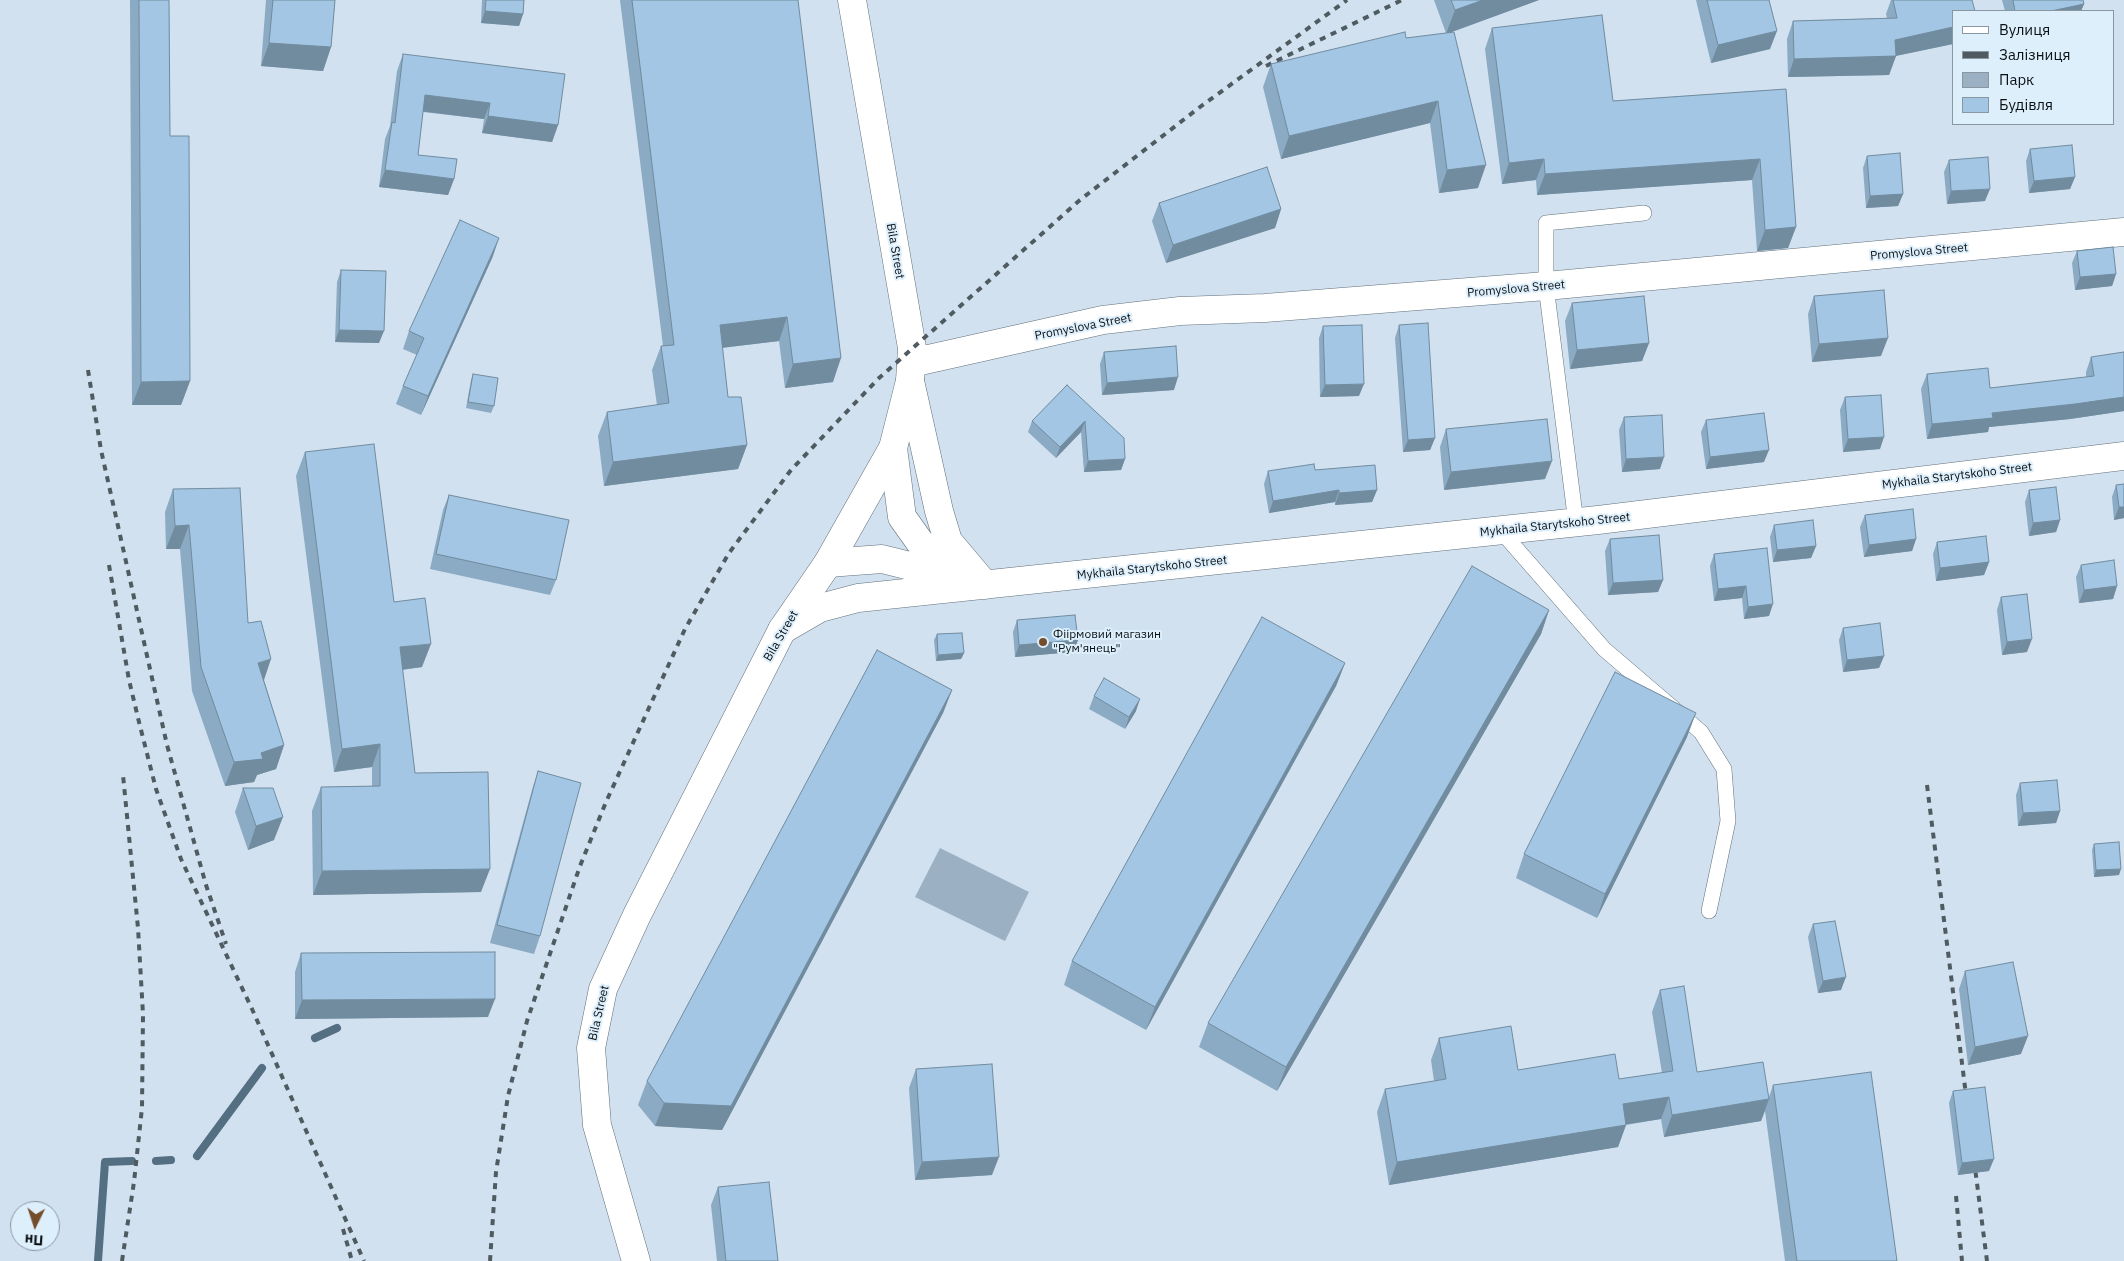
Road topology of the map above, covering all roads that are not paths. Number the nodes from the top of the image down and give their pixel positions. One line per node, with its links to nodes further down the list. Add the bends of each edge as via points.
1 (852, 0): 5 (street, Bila Street, via 912,348)
2 (1644, 213): 4 (lane, via 1546,223)
3 (2124, 232): 4 (street, Promyslova Street)
4 (1546, 286): 5 (street, Promyslova Street, via 1265,308 1180,311 1103,320); 8 (lane)
5 (910, 372): 6 (street, Bila Street); 11 (street, via 948,541)
6 (893, 448): 10 (street, Bila Street); 11 (street, via 902,516 924,548)
7 (2124, 456): 8 (street, Mykhaila Starytskoho Street)
8 (1576, 523): 9 (street, Mykhaila Starytskoho Street)
9 (1501, 531): 11 (street, Mykhaila Starytskoho Street); 13 (lane, via 1604,649 1701,732 1724,769 1728,821)
10 (828, 563): 11 (street, Mykhaila Starytskoho Street, via 882,559); 12 (street, Bila Street)
11 (985, 585): 12 (street, Mykhaila Starytskoho Street, via 858,598 820,608)
12 (782, 630): 14 (street, Bila Street, via 637,915 603,989 591,1048 597,1125)
13 (1709, 912)
14 (636, 1261)

